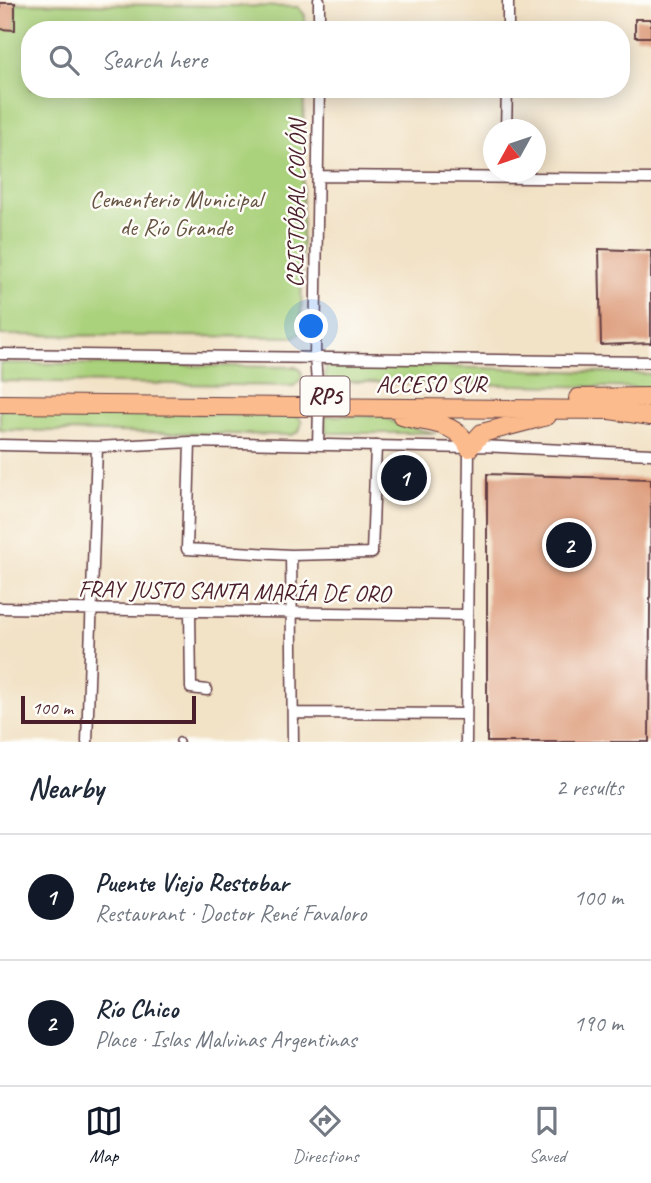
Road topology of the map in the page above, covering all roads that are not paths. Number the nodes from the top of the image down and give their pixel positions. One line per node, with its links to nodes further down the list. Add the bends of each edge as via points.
1 (319, 0): 3 (street)
2 (508, 0): 4 (street)
3 (319, 21)
4 (508, 21)
5 (319, 98): 9 (street, CRISTÓBAL COLÓN)
6 (507, 98): 7 (street)
7 (506, 119)
8 (483, 175): 9 (street)
9 (318, 176): 13 (street, CRISTÓBAL COLÓN)
10 (546, 176): 11 (street)
11 (651, 179)
12 (0, 354): 13 (street)
13 (315, 356): 14 (street); 17 (street, CRISTÓBAL COLÓN)
14 (651, 362)
15 (0, 393): 17 (main road, ACCESO SUR / RP5)
16 (651, 397): 17 (main road, ACCESO SUR / RP5)
17 (319, 402): 18 (main road, ACCESO SUR / RP5); 19 (main road, ACCESO SUR / RP5); 25 (street, CRISTÓBAL COLÓN)
18 (0, 404)
19 (382, 408): 20 (main road, ACCESO SUR / RP5); 27 (main road, via 448,427 464,438)
20 (561, 410): 21 (main road, ACCESO SUR / RP5); 27 (main road, via 482,433)
21 (651, 416)
22 (190, 442): 24 (street); 25 (street); 29 (street, via 187,549)
23 (0, 445): 24 (street)
24 (97, 446): 31 (street)
25 (318, 446): 26 (street)
26 (376, 446): 27 (street); 29 (street, via 372,553)
27 (469, 448): 28 (street); 34 (street)
28 (651, 454)
29 (291, 555): 33 (street)
30 (0, 608): 31 (street, FRAY JUSTO SANTA MARÍA DE ORO)
31 (91, 610): 32 (street, FRAY JUSTO SANTA MARÍA DE ORO); 38 (street)
32 (190, 611): 33 (street, FRAY JUSTO SANTA MARÍA DE ORO); 35 (street, via 191,688)
33 (293, 612): 34 (street, FRAY JUSTO SANTA MARÍA DE ORO); 36 (street)
34 (467, 615): 37 (street)
35 (207, 690)
36 (293, 713): 37 (street); 39 (street)
37 (466, 713): 40 (street)
38 (87, 742)
39 (293, 742)
40 (466, 742)

